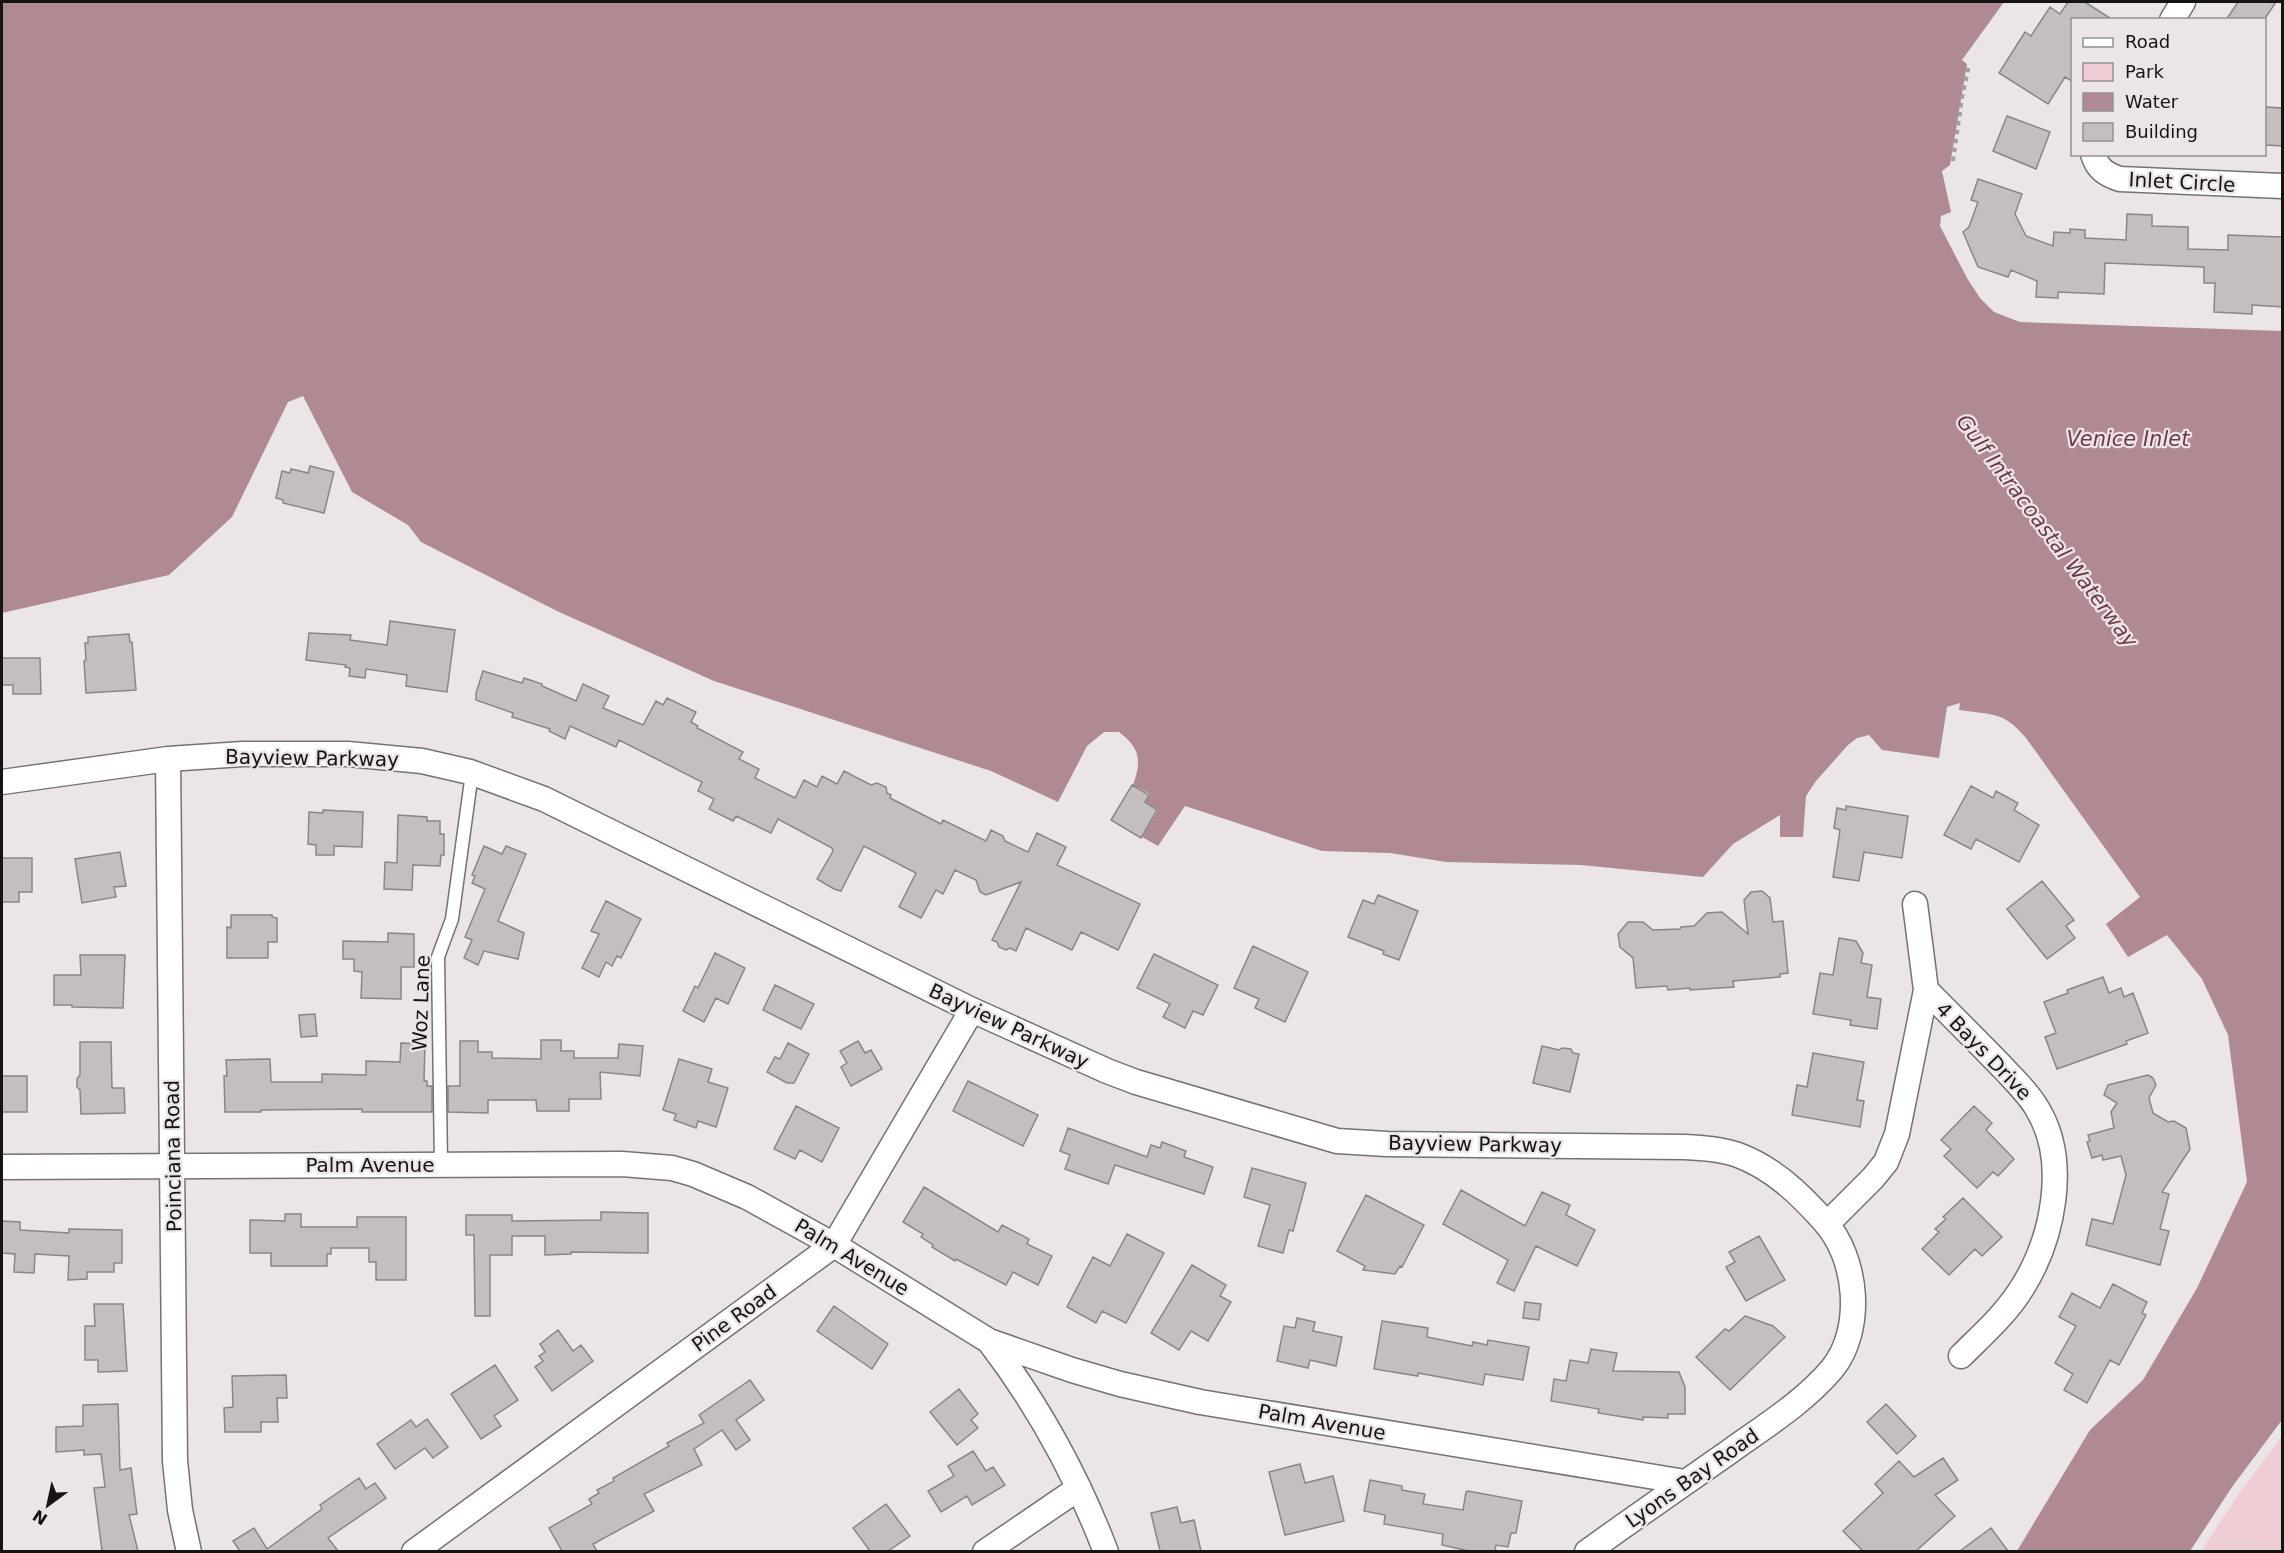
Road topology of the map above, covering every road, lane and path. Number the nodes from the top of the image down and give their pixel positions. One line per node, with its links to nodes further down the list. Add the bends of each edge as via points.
1 (2183, 2): 2 (street)
2 (2173, 18)
3 (1969, 65): 5 (path)
4 (2094, 156): 6 (street, Inlet Circle, via 2101,169 2120,179)
5 (1953, 161)
6 (2283, 186)
7 (168, 759): 8 (street, Bayview Parkway, via 348,754 422,761); 9 (street, Bayview Parkway); 14 (street, Poinciana Road)
8 (472, 773): 12 (street, Bayview Parkway, via 544,799); 13 (lane, Woz Lane, via 452,919 438,957)
9 (2, 782)
10 (1915, 904): 11 (street)
11 (1926, 990): 16 (street, 4 Bays Drive, via 1894,1144 1873,1178); 19 (street, 4 Bays Drive, via 2027,1094 2052,1142 2055,1183 2035,1263 2008,1308)
12 (972, 1010): 16 (street, Bayview Parkway, via 1136,1082 1337,1141 1684,1147 1737,1155 1785,1182); 17 (street, Pine Road)
13 (441, 1165): 14 (street, Palm Avenue); 17 (street, Palm Avenue, via 622,1164 672,1168 747,1197)
14 (173, 1166): 15 (street, Palm Avenue); 23 (street, Poinciana Road, via 175,1461)
15 (2, 1167)
16 (1827, 1224): 20 (street, Bayview Parkway, via 1841,1245 1849,1269 1853,1293 1850,1330 1832,1368)
17 (834, 1245): 18 (street, Palm Avenue); 24 (street, Pine Road)
18 (989, 1341): 21 (street, Palm Avenue, via 1081,1373 1200,1402); 22 (street, via 1035,1406)
19 (1961, 1356)
20 (1797, 1404): 21 (street, Lyons Bay Road)
21 (1685, 1482): 27 (street, Lyons Bay Road)
22 (1079, 1488): 25 (street); 26 (street)
23 (189, 1551)
24 (414, 1551)
25 (985, 1551)
26 (1106, 1551)
27 (1587, 1551)

